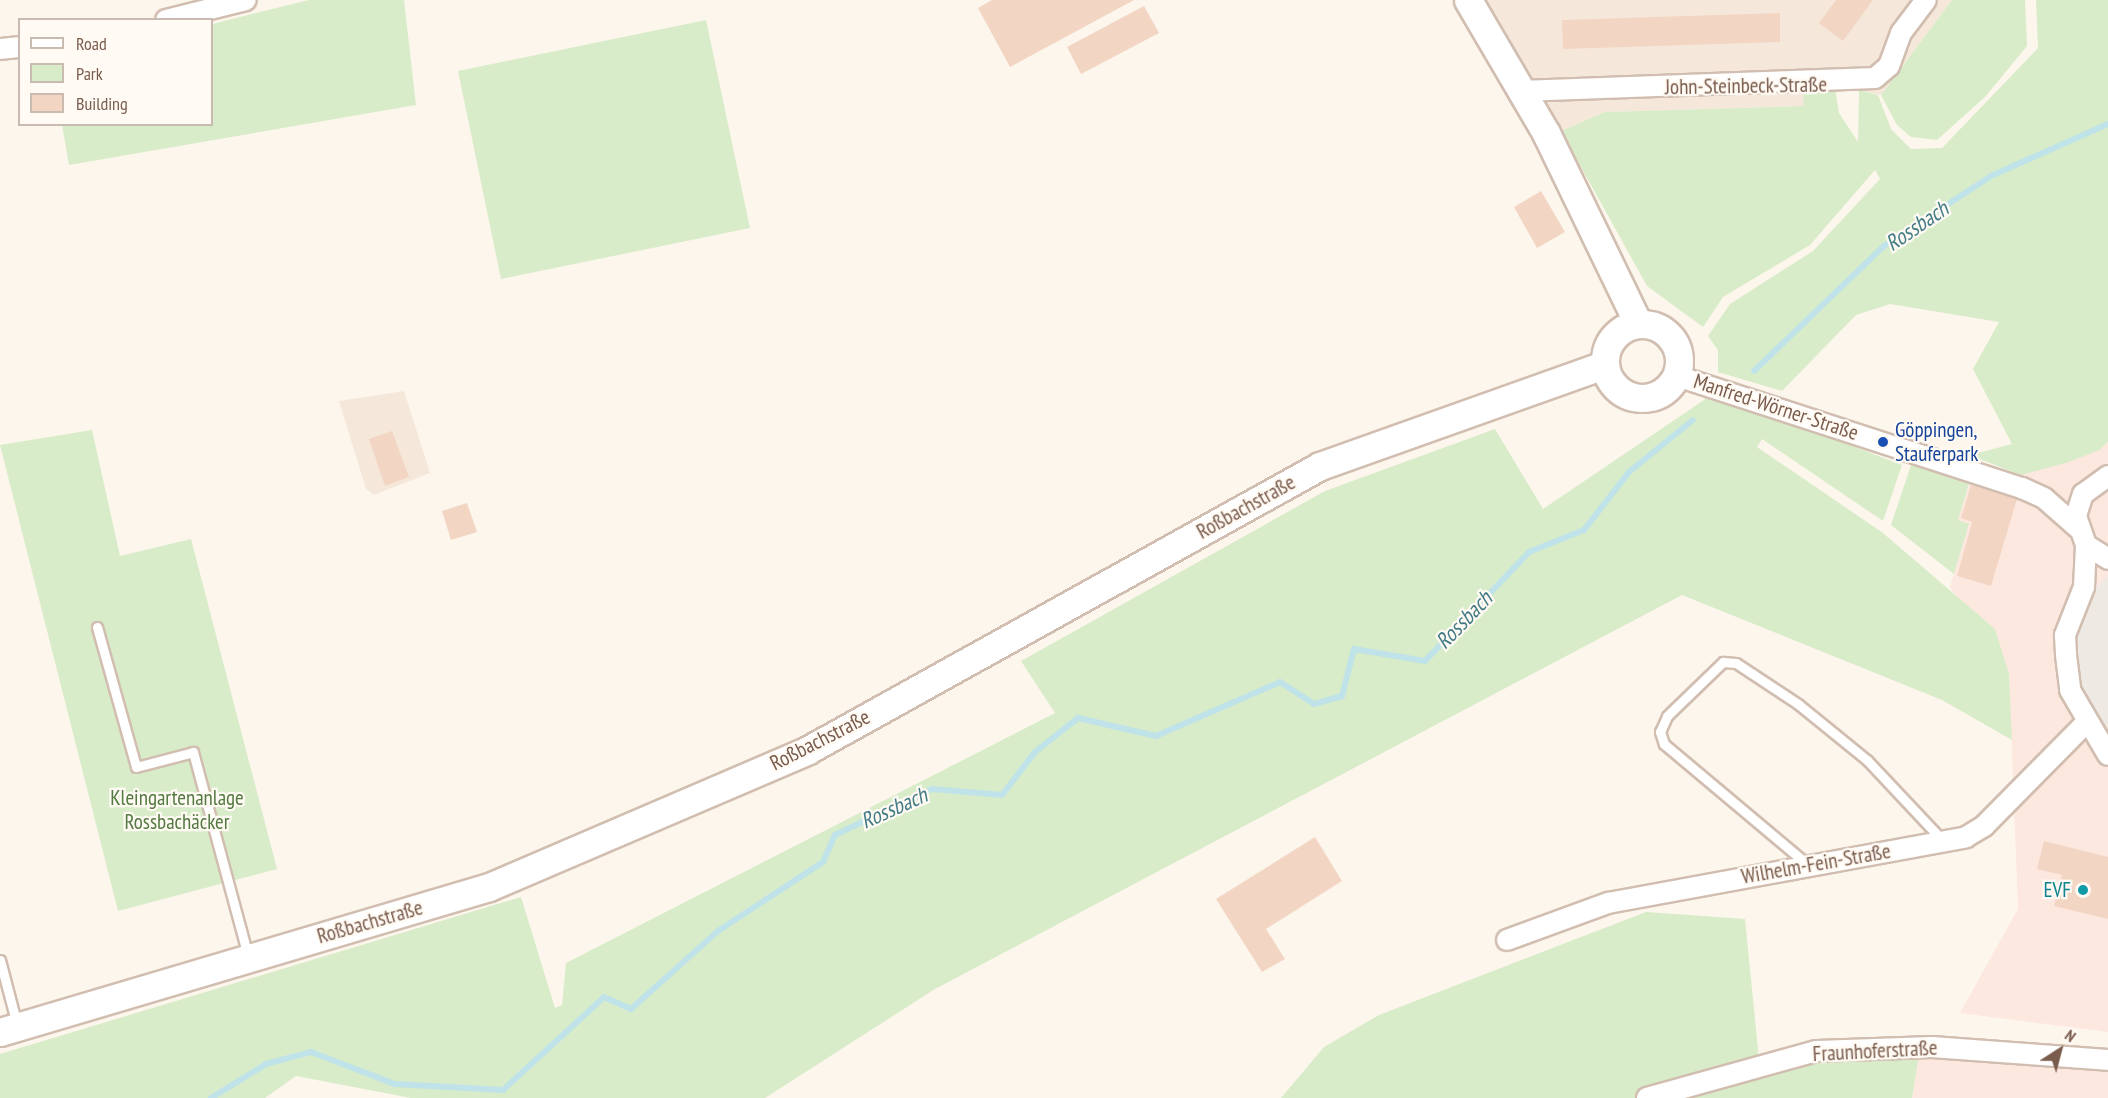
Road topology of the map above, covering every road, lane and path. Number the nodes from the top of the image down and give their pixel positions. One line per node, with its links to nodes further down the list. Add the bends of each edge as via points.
1 (246, 0): 4 (street)
2 (1468, 0): 7 (street)
3 (1926, 0): 7 (street, John-Steinbeck-Straße, via 1901,33 1889,66 1875,78)
4 (174, 18)
5 (18, 47): 6 (street)
6 (0, 49)
7 (1521, 91): 8 (street)
8 (1638, 323): 9 (street, via 1616,333); 10 (street, via 1651,324 1672,338 1680,363)
9 (1604, 365): 10 (street, via 1615,387 1637,398 1661,394); 24 (street, Roßbachstraße, via 1320,466 808,750 489,887)
10 (1677, 376): 13 (street, Manfred-Wörner-Straße)
11 (2108, 476): 12 (street)
12 (2084, 494): 13 (street, Manfred-Wörner-Straße); 14 (street)
13 (2044, 498): 14 (street, Manfred-Wörner-Straße)
14 (2082, 536): 15 (street, Manfred-Wörner-Straße); 17 (street)
15 (2108, 559)
16 (2108, 568): 17 (street)
17 (2084, 587): 19 (street, via 2065,635 2070,690)
18 (98, 627): 24 (lane, via 136,767 193,752)
19 (2086, 723): 20 (street); 21 (street, Wilhelm-Fein-Straße, via 1984,826)
20 (2108, 755)
21 (1945, 844): 22 (street, Wilhelm-Fein-Straße); 22 (lane, via 1867,760 1762,678 1736,663 1723,662 1667,716 1660,732 1664,744)
22 (1807, 864): 23 (street, Wilhelm-Fein-Straße, via 1608,903)
23 (1507, 940)
24 (249, 958): 26 (street, Roßbachstraße)
25 (0, 960): 26 (lane)
26 (9, 1029)
27 (2108, 1060): 28 (street, Fraunhoferstraße, via 1932,1047 1817,1051)
28 (1647, 1098)

